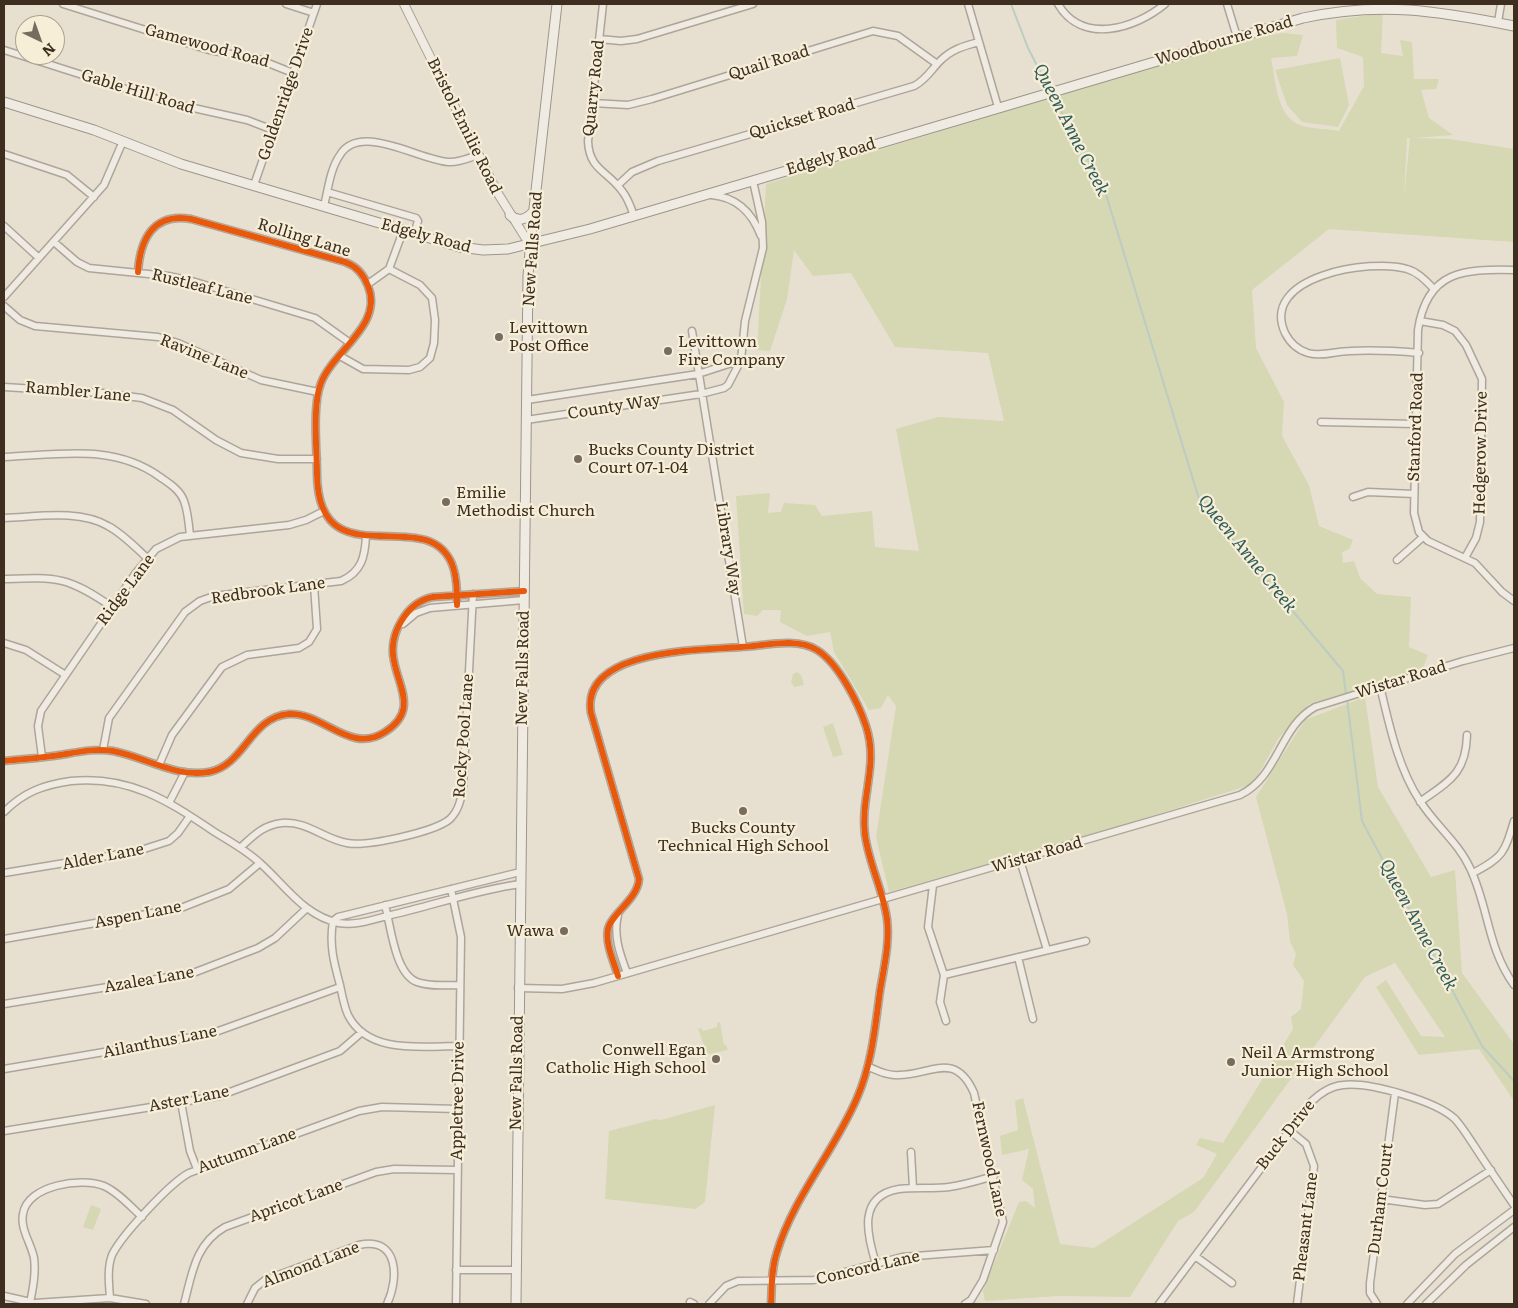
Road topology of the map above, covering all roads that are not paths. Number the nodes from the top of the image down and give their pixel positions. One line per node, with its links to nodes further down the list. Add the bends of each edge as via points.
1 (63, 4): 21 (street, Gamewood Road, via 209,50 258,59)
2 (286, 4): 13 (street)
3 (317, 4): 13 (street, Goldenridge Drive)
4 (404, 4): 28 (street, Bristol-Emilie Road)
5 (557, 4): 36 (main road, New Falls Road)
6 (603, 4): 17 (street, Quarry Road)
7 (753, 4): 17 (street, via 637,39)
8 (968, 4): 18 (street)
9 (1058, 4): 10 (street, via 1078,24 1103,30 1138,21)
10 (1165, 4)
11 (1227, 4): 16 (street)
12 (1501, 4): 14 (street)
13 (314, 13): 21 (street, Goldenridge Drive)
14 (1498, 22): 15 (main road, Woodbourne Road); 16 (main road, Woodbourne Road, via 1431,10 1363,8 1303,18)
15 (1514, 26)
16 (1237, 37): 24 (main road, Woodbourne Road)
17 (599, 39): 23 (street, Quarry Road)
18 (979, 42): 20 (street, Quickset Road, via 958,48); 24 (street)
19 (4, 50): 25 (street, Gable Hill Road, via 167,102 247,120)
20 (937, 64): 23 (street, Quail Road, via 898,36 873,31 652,99 628,105); 31 (street, Quickset Road, via 926,78 914,86 658,160 632,172)
21 (293, 73): 25 (street, Goldenridge Drive)
22 (4, 102): 26 (main road, Edgely Road)
23 (593, 103): 31 (street, Quarry Road, via 588,141 590,155 595,165)
24 (998, 107): 29 (main road, Edgely Road)
25 (273, 130): 30 (street, Goldenridge Drive)
26 (123, 141): 30 (main road, Edgely Road, via 181,164); 34 (street, via 110,175)
27 (4, 154): 34 (street, via 67,175)
28 (478, 155): 32 (street, via 447,162 372,141 356,142 339,156); 37 (street, Bristol-Emilie Road)
29 (753, 181): 33 (main road, Edgely Road); 43 (street)
30 (254, 185): 35 (main road, Edgely Road)
31 (618, 186): 38 (street, Quarry Road)
32 (327, 192): 35 (street); 41 (street, via 416,218)
33 (707, 194): 38 (main road, Edgely Road); 43 (street, via 728,198 743,207 757,225)
34 (94, 197): 42 (street)
35 (324, 206): 40 (main road, Edgely Road)
36 (534, 211): 37 (main road, via 522,219); 44 (main road, New Falls Road)
37 (510, 215): 44 (street, Bristol-Emilie Road)
38 (634, 216): 44 (main road, Edgely Road)
39 (4, 226): 45 (street)
40 (403, 231): 41 (main road, Edgely Road); 46 (street)
41 (414, 234): 44 (main road, Edgely Road, via 482,250)
42 (54, 242): 45 (street); 48 (street, Rustleaf Lane, via 84,267)
43 (763, 242): 58 (street)
44 (530, 245): 63 (main road, New Falls Road)
45 (39, 258): 51 (street)
46 (389, 268): 49 (street); 57 (street, via 420,285 432,298 435,328 430,358 420,367 409,370 363,368)
47 (1514, 270): 50 (street, Stanford Road, via 1464,272)
48 (138, 272): 49 (street, Rolling Lane, via 141,247 152,230 164,220 184,217 345,262); 55 (street, Rustleaf Lane, via 192,281 306,314 325,323)
49 (368, 284): 55 (street, via 372,301 370,310)
50 (1434, 289): 53 (street, Stanford Road, via 1422,310); 56 (street, via 1410,270 1358,266 1303,284 1289,297 1282,310 1287,337 1308,353)
51 (4, 297)
52 (4, 306): 61 (street, Ravine Lane, via 20,320 35,326 158,337 261,380)
53 (1420, 321): 56 (street, Stanford Road); 76 (street, Hedgerow Drive, via 1444,325 1455,332 1466,345 1483,382 1480,522)
54 (692, 332): 59 (street, Library Way)
55 (350, 343): 57 (street)
56 (1418, 353): 66 (street, Stanford Road)
57 (340, 356): 61 (street, via 323,379)
58 (741, 360): 59 (street); 62 (street, County Way, via 728,385)
59 (698, 374): 62 (street, Library Way); 63 (street)
60 (4, 386): 68 (street, Rambler Lane, via 142,398 173,410 216,440 241,452 278,459)
61 (318, 392): 68 (street)
62 (701, 394): 64 (street, County Way); 90 (street, Library Way)
63 (527, 400): 64 (main road, New Falls Road)
64 (526, 420): 82 (main road, New Falls Road)
65 (1321, 422): 66 (street)
66 (1416, 424): 69 (street, Stanford Road)
67 (4, 457): 73 (street, via 108,455 136,462 173,486 182,497)
68 (317, 459): 71 (street, via 317,485)
69 (1414, 494): 70 (street, via 1368,492); 75 (street, Stanford Road, via 1416,523)
70 (1353, 497)
71 (324, 511): 73 (street, Ridge Lane, via 289,525); 74 (street, via 345,531)
72 (4, 518): 77 (street, via 85,517 115,530)
73 (190, 536): 77 (street, Ridge Lane, via 170,540)
74 (366, 536): 80 (street, Redbrook Lane, via 364,559 353,575 341,581); 83 (street, via 427,540 452,564)
75 (1423, 537): 76 (street, via 1439,548); 78 (street)
76 (1466, 556): 84 (street)
77 (147, 558): 87 (street, Ridge Lane)
78 (1397, 560)
79 (4, 579): 87 (street, via 52,578 70,582)
80 (314, 585): 95 (street, Redbrook Lane, via 214,596 185,612 109,718); 98 (street, via 317,628 309,642 299,648 247,655 222,667 172,735)
81 (473, 594): 82 (street); 83 (street); 85 (street, Rocky Pool Lane)
82 (524, 595): 85 (street); 108 (main road, New Falls Road)
83 (457, 596): 86 (street); 88 (street, via 420,601 408,611)
84 (1514, 601)
85 (472, 604): 86 (street); 105 (street, Rocky Pool Lane, via 462,800 449,819 429,829 357,845 344,843 302,824 275,824 258,831)
86 (457, 605): 88 (street, via 416,613)
87 (112, 607): 92 (street, Ridge Lane)
88 (397, 633): 99 (street, via 393,647 394,662 405,699 399,718 388,731 374,738 358,739 307,718 287,714 259,727 237,756 223,768)
89 (4, 643): 92 (street, via 26,650)
90 (743, 647): 115 (street, via 795,644 816,649 834,665 856,704 868,735 872,761 865,834); 118 (street, via 640,658 608,674 594,690 590,700 591,714 639,883)
91 (1514, 648): 93 (street, Wistar Road)
92 (64, 674): 96 (street, Ridge Lane, via 38,719)
93 (1380, 686): 100 (street, via 1405,772); 106 (street, Wistar Road, via 1315,707 1301,717 1291,728 1266,775 1247,792)
94 (1467, 735): 100 (street, via 1465,758 1460,770)
95 (103, 750): 96 (street); 98 (street)
96 (42, 757): 97 (street)
97 (4, 762)
98 (159, 764): 99 (street)
99 (185, 772): 101 (street)
100 (1420, 802): 110 (street, via 1459,849)
101 (169, 803): 102 (street, via 128,785 94,779 42,786 21,796); 103 (street)
102 (4, 812)
103 (190, 816): 105 (street); 109 (street, Alder Lane, via 169,841 138,851)
104 (1514, 821): 110 (street, via 1502,854)
105 (240, 848): 107 (street)
106 (1020, 860): 112 (street, Wistar Road); 123 (street)
107 (260, 862): 117 (street); 121 (street, Aspen Lane, via 229,889 176,910)
108 (520, 872): 111 (main road, New Falls Road); 113 (street)
109 (4, 873)
110 (1473, 873): 129 (street, via 1491,940)
111 (520, 884): 114 (street); 131 (main road, New Falls Road)
112 (933, 885): 115 (street, Wistar Road); 127 (street, via 928,927)
113 (451, 889): 114 (street, Appletree Drive); 116 (street)
114 (454, 899): 119 (street); 128 (street, Appletree Drive, via 461,937)
115 (884, 900): 125 (street, Wistar Road); 137 (street, via 887,940)
116 (386, 906): 119 (street); 120 (street)
117 (306, 909): 120 (street); 132 (street, Azalea Lane, via 275,938 258,948 193,973)
118 (618, 915): 125 (street, via 615,930); 126 (street, via 610,923 608,936)
119 (388, 916): 120 (street, via 350,924); 128 (street, via 399,963 406,975 424,984)
120 (333, 921): 130 (street, via 330,944)
121 (4, 939)
122 (1086, 941): 123 (street)
123 (1047, 950): 124 (street)
124 (1018, 957): 127 (street); 133 (street)
125 (627, 973): 126 (street, Wistar Road)
126 (618, 976): 131 (street, Wistar Road, via 575,988)
127 (944, 976): 134 (street, via 940,1002)
128 (460, 984): 136 (street, Appletree Drive)
129 (1514, 985)
130 (340, 987): 135 (street, via 348,1015); 138 (street, Ailanthus Lane, via 210,1034)
131 (518, 988): 159 (main road, New Falls Road)
132 (4, 1004)
133 (1032, 1018)
134 (946, 1021)
135 (362, 1032): 136 (street, via 388,1044); 140 (street, Aster Lane, via 347,1047 331,1055 235,1091)
136 (460, 1046): 141 (street, Appletree Drive)
137 (869, 1067): 148 (street, Fernwood Lane, via 898,1076 941,1067 963,1076 974,1093); 160 (street, via 850,1114 780,1242)
138 (4, 1069)
139 (1395, 1093): 142 (street, Buck Drive, via 1338,1086 1316,1097); 147 (street, Buck Drive, via 1433,1104 1454,1119); 150 (street, Durham Court)
140 (181, 1102): 143 (street, Aster Lane); 145 (street, via 190,1151)
141 (458, 1108): 145 (street, Autumn Lane, via 358,1111); 146 (street, Appletree Drive)
142 (1289, 1130): 156 (street, Buck Drive); 176 (street, Pheasant Lane, via 1306,1144 1314,1166)
143 (4, 1131)
144 (910, 1152): 149 (street)
145 (197, 1169): 153 (street, Autumn Lane, via 172,1184)
146 (457, 1170): 158 (street, Appletree Drive); 168 (street, Apricot Lane, via 394,1169 376,1172 224,1228 206,1241 198,1255)
147 (1491, 1170): 150 (street, via 1438,1204); 151 (street, Buck Drive)
148 (994, 1176): 149 (street, via 950,1187); 155 (street, Fernwood Lane, via 1003,1222)
149 (913, 1188): 157 (street, via 898,1189 882,1196 871,1210 867,1228)
150 (1381, 1199): 177 (street, Durham Court, via 1370,1283 1371,1294)
151 (1514, 1205)
152 (1514, 1210): 178 (street, via 1455,1254)
153 (142, 1217): 163 (street, Autumn Lane, via 112,1256); 164 (street, via 111,1190 98,1184 78,1183 37,1192 24,1208 22,1221 34,1264)
154 (1514, 1227): 179 (street, via 1466,1265)
155 (994, 1250): 157 (street, Concord Lane, via 916,1255); 166 (street, Fernwood Lane, via 984,1280)
156 (1195, 1256): 161 (street); 175 (street, Buck Drive)
157 (876, 1264): 160 (street, Concord Lane, via 814,1280)
158 (456, 1270): 159 (street); 171 (street, Appletree Drive)
159 (516, 1270): 172 (main road, New Falls Road)
160 (772, 1280): 173 (street, Concord Lane, via 745,1280 731,1284); 174 (street)
161 (1232, 1284)
162 (4, 1296): 164 (street)
163 (110, 1298): 164 (street); 165 (street)
164 (30, 1303)
165 (136, 1303): 167 (street)
166 (971, 1303)
167 (146, 1304)
168 (184, 1304)
169 (247, 1304): 170 (street, Almond Lane, via 255,1288 265,1280 371,1243 386,1250 393,1262 393,1289)
170 (387, 1304)
171 (456, 1304)
172 (516, 1304)
173 (709, 1304)
174 (771, 1304)
175 (1159, 1304)
176 (1297, 1304)
177 (1377, 1304)
178 (1408, 1304)
179 (1426, 1304)

